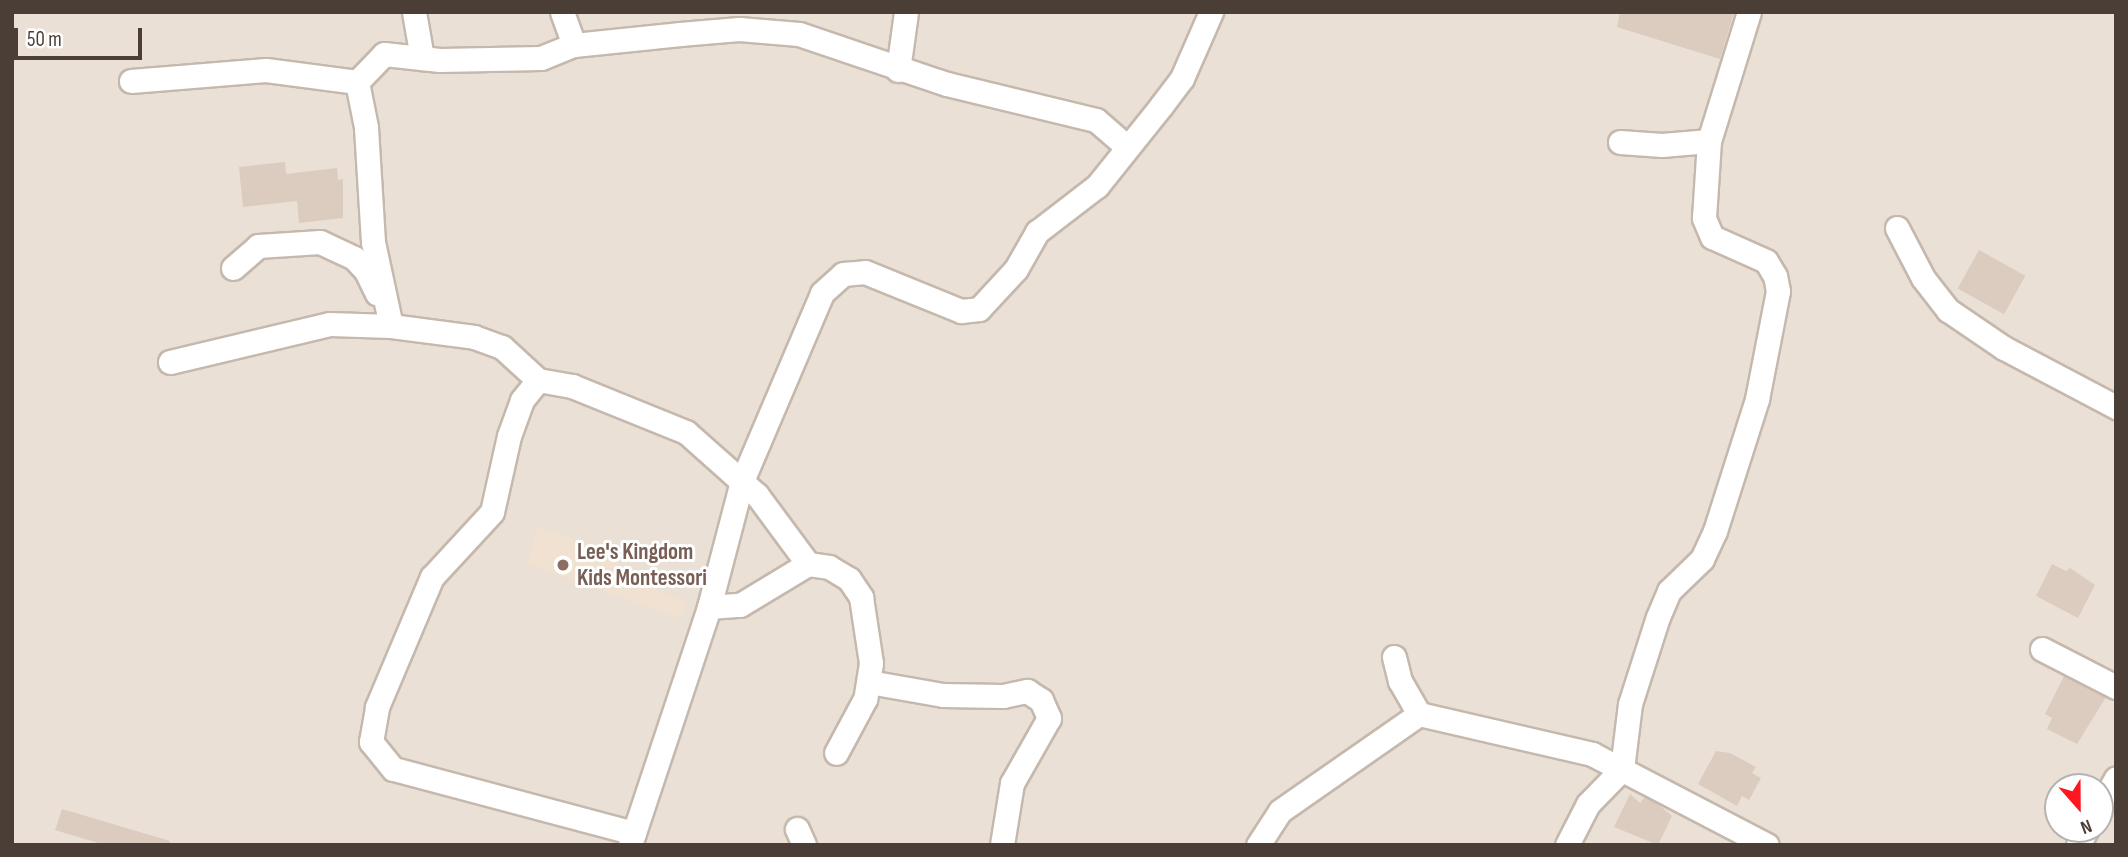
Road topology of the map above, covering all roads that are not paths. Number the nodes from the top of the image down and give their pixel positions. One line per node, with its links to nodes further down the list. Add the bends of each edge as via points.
1 (414, 12): 7 (street)
2 (562, 12): 6 (street)
3 (906, 12): 8 (street)
4 (1211, 12): 13 (street, via 1182,78)
5 (1749, 12): 11 (street)
6 (574, 45): 7 (street, via 541,58); 8 (street, via 739,29 799,34)
7 (422, 58): 10 (street, via 384,54)
8 (898, 69): 13 (street, via 1096,120)
9 (131, 80): 10 (street, via 266,70)
10 (357, 82): 16 (street, via 366,127 373,242)
11 (1709, 141): 12 (street); 29 (street, via 1706,229 1712,237 1766,261 1778,291 1757,398 1715,531 1702,559 1669,591 1658,617 1630,704)
12 (1620, 142)
13 (1125, 145): 20 (street, via 1097,186 1037,232 1016,269 979,309 961,311 865,272 843,274 822,293)
14 (1897, 228): 19 (street, via 1923,278 1948,310 2004,348)
15 (233, 268): 16 (street, via 258,246 320,242 354,258 366,271)
16 (391, 326): 17 (street, via 330,324); 18 (street, via 493,343)
17 (170, 362)
18 (538, 380): 20 (street, via 572,386 686,432); 30 (street, via 523,400 509,436 492,512 432,578 377,707 371,742 393,769)
19 (2115, 404)
20 (742, 481): 21 (street); 22 (street)
21 (808, 564): 22 (street, via 740,605); 25 (street, via 839,573 861,597 872,663)
22 (709, 607): 30 (street)
23 (2042, 649): 26 (street)
24 (1394, 657): 27 (street, via 1400,681)
25 (869, 682): 28 (street, via 865,699); 31 (street, via 943,695 1003,696 1027,691 1041,701 1049,718 1012,783)
26 (2116, 687)
27 (1419, 714): 29 (street, via 1592,754); 32 (street, via 1280,811)
28 (836, 753)
29 (1622, 769): 33 (street, via 1588,804); 34 (street)
30 (632, 839)
31 (1002, 845)
32 (1258, 845)
33 (1567, 845)
34 (1767, 845)

